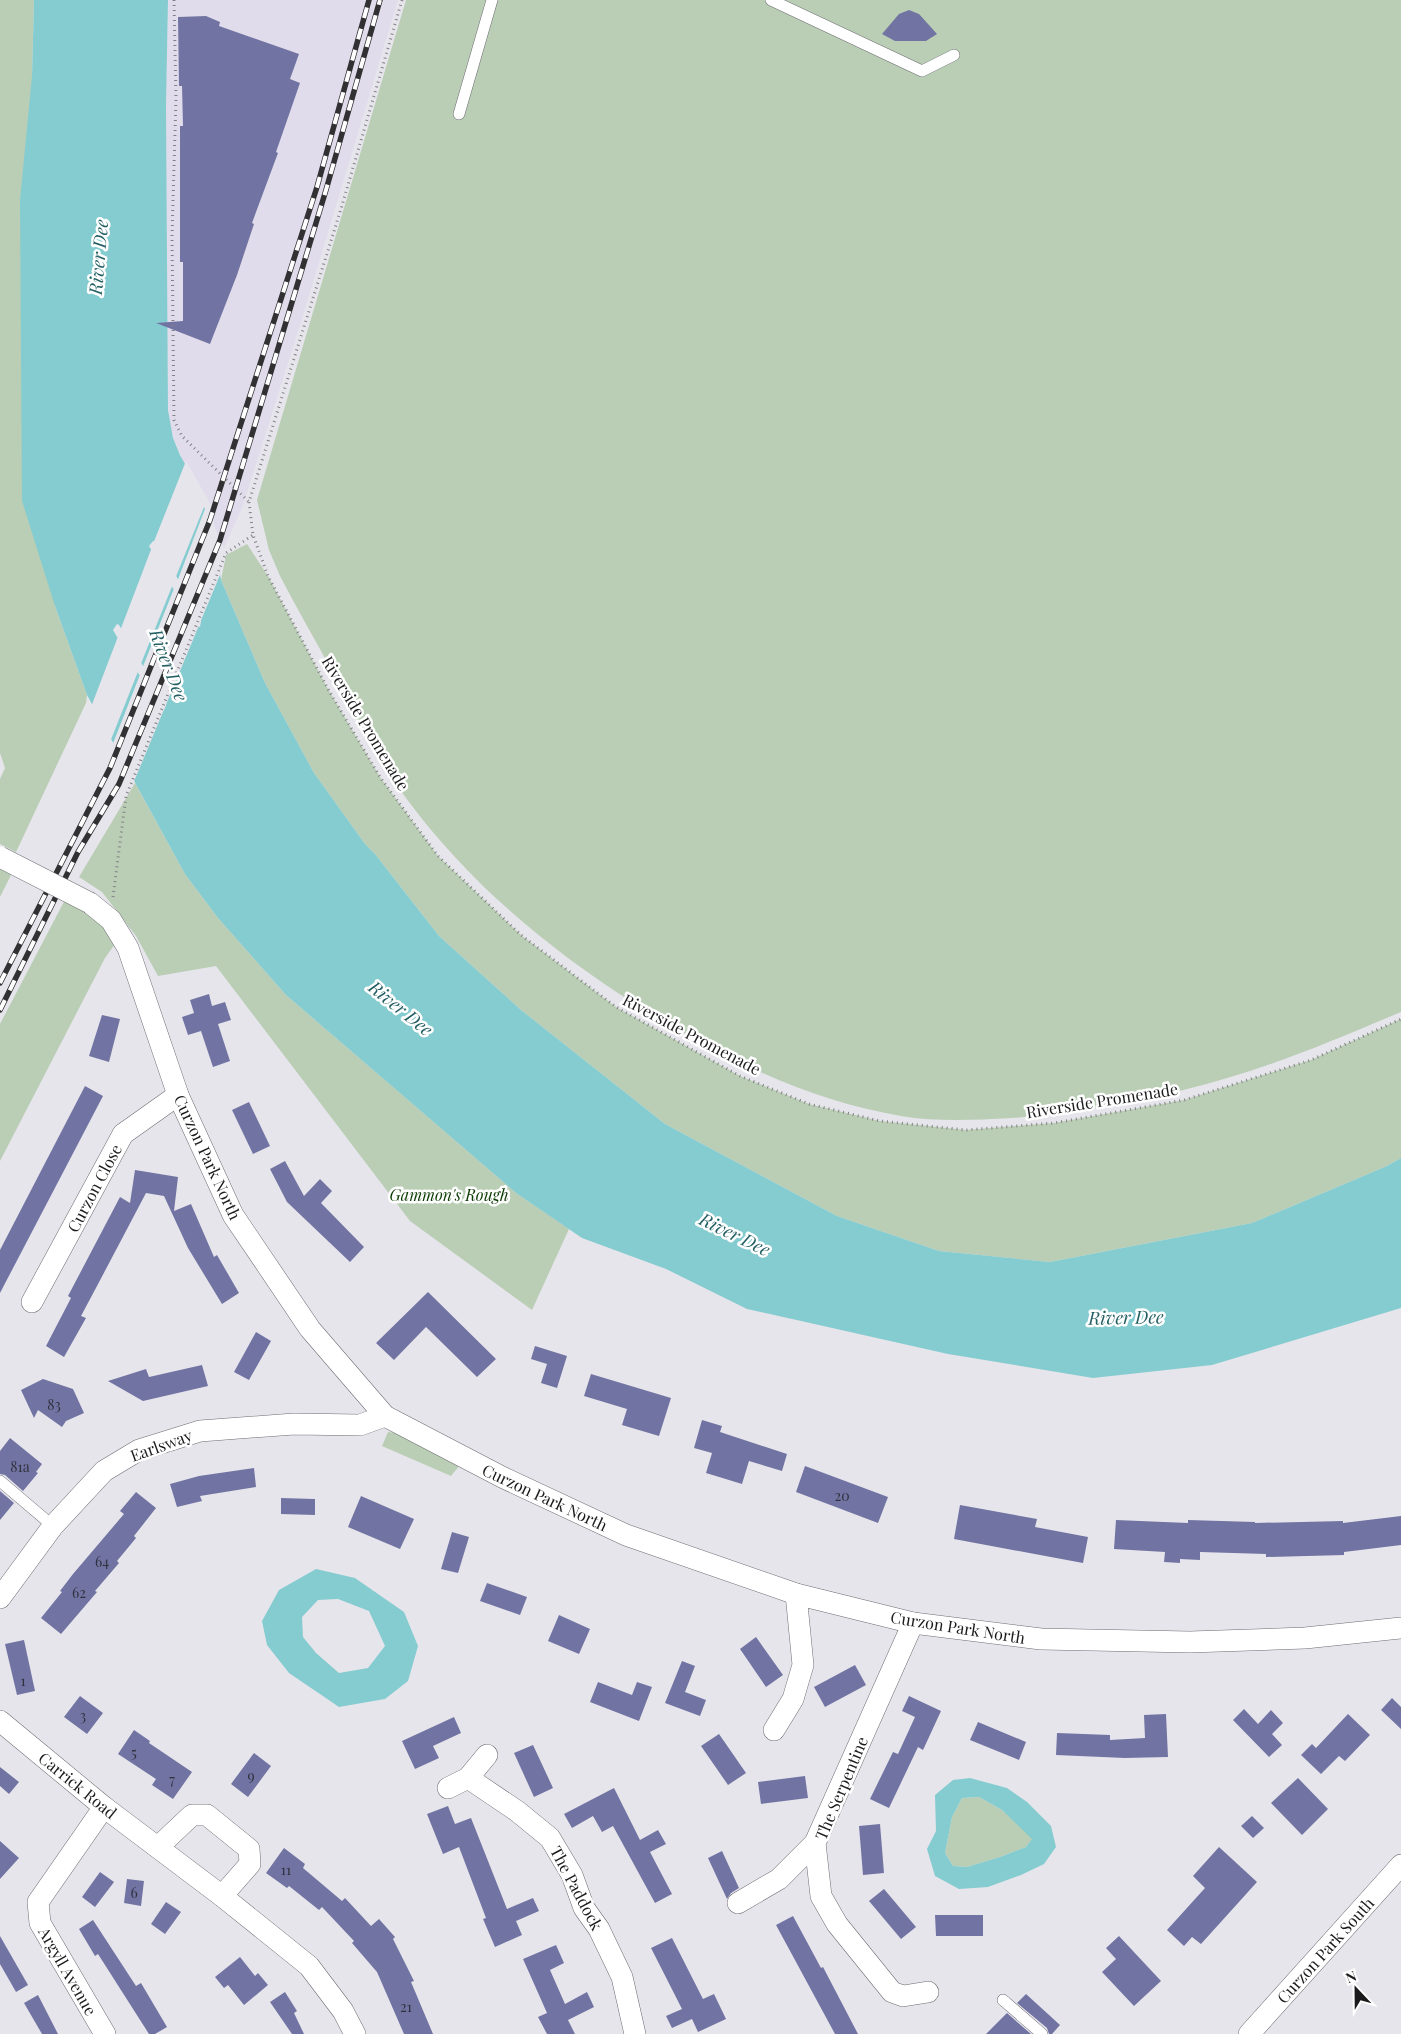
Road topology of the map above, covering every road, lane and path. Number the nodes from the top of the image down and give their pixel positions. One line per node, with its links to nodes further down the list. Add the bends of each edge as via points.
1 (174, 0): 7 (path, via 174,420 182,436)
2 (402, 0): 7 (path, via 341,209)
3 (492, 0): 6 (lane)
4 (771, 0): 5 (lane, via 922,71)
5 (954, 55)
6 (460, 114)
7 (249, 502): 8 (path, Riverside Promenade)
8 (252, 535): 10 (path, via 226,553 126,796); 11 (path, Riverside Promenade, via 268,576 328,689 380,777 438,856 521,935 616,1007 740,1076 809,1104 880,1121 966,1130 1054,1124 1184,1100 1311,1060)
9 (0, 857): 10 (street, Curzon Park North, bridge, via 90,903)
10 (110, 920): 12 (street, Curzon Park North, via 128,948)
11 (1401, 1019)
12 (178, 1095): 13 (street, Curzon Close, via 123,1134); 14 (street, Curzon Park North, via 233,1215 310,1329)
13 (32, 1302)
14 (385, 1416): 16 (street, Earlsway, via 360,1425 294,1424 200,1431 139,1450 104,1471); 17 (street, Curzon Park North, via 502,1477 626,1535)
15 (0, 1481): 16 (lane)
16 (53, 1526): 18 (street, Earlsway)
17 (796, 1594): 19 (street, Curzon Park North); 22 (street, via 803,1665 793,1699)
18 (0, 1598)
19 (914, 1623): 20 (street, Curzon Park North, via 1041,1639 1190,1642 1305,1638); 27 (street, The Serpentine)
20 (1401, 1628)
21 (0, 1721): 26 (street, Carrick Road)
22 (774, 1730)
23 (488, 1755): 24 (street)
24 (468, 1778): 25 (street); 36 (street, The Paddock, via 550,1838 572,1875 584,1908 599,1929 622,1977)
25 (448, 1788)
26 (104, 1807): 28 (street, Carrick Road); 34 (street, Argyll Avenue, via 38,1902 40,1923)
27 (815, 1842): 31 (street, via 779,1880); 32 (street, The Serpentine, via 822,1896 837,1924 892,1992 903,1996)
28 (158, 1847): 30 (street, Carrick Road); 30 (street, via 192,1815 207,1815 249,1849 250,1864)
29 (1401, 1865): 38 (street, Curzon Park South)
30 (222, 1896): 35 (street, Carrick Road, via 309,1966 343,2011)
31 (738, 1903)
32 (928, 1992)
33 (1003, 2000): 37 (lane)
34 (105, 2034)
35 (355, 2034)
36 (635, 2034)
37 (1042, 2034)
38 (1249, 2034)

